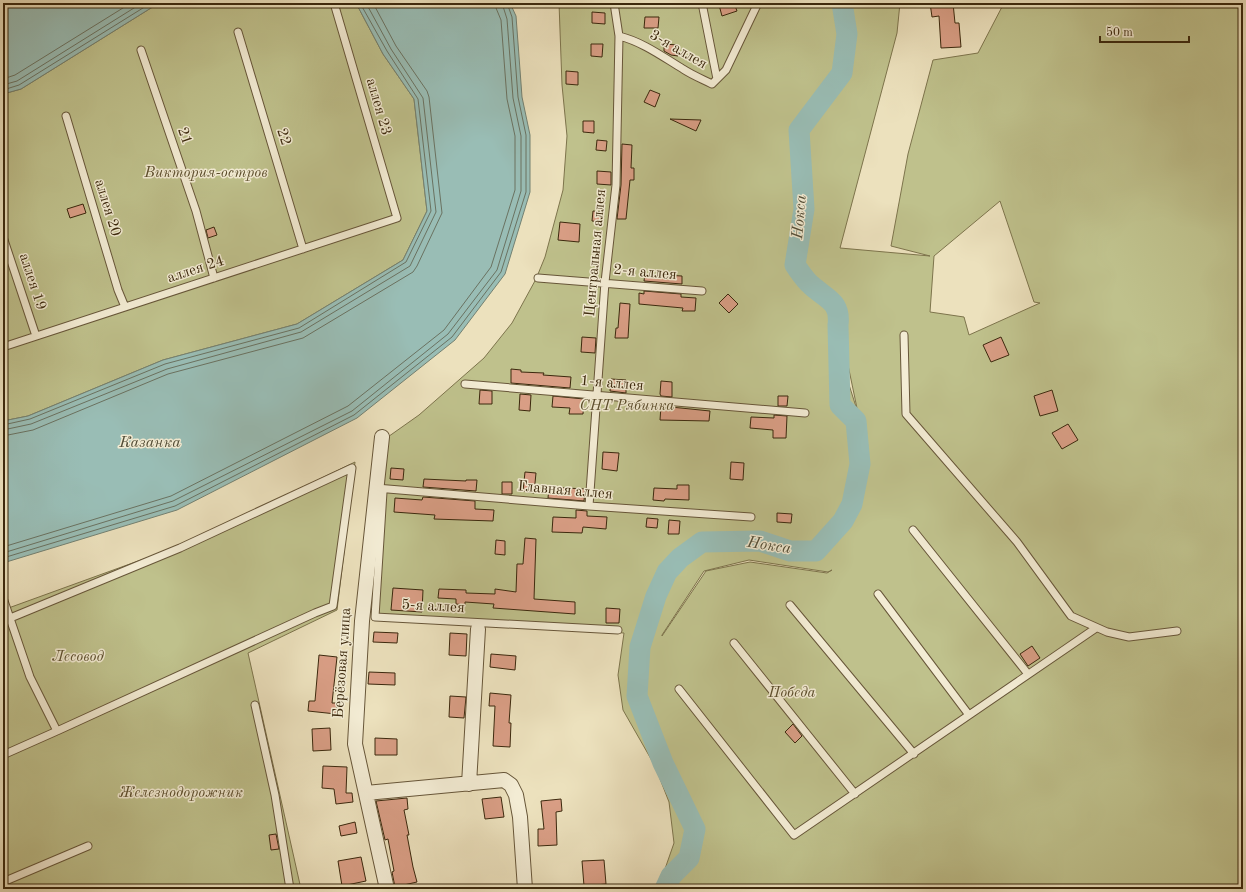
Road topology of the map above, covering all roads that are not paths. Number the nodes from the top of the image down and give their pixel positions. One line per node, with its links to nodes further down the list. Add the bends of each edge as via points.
1 (334, 3): 10 (lane, аллея 23)
2 (614, 3): 6 (lane, Центральная аллея)
3 (702, 3): 8 (lane, 3-я аллея)
4 (758, 3): 8 (lane, via 726,70)
5 (238, 32): 12 (lane, 22)
6 (619, 36): 8 (lane, 3-я аллея, via 638,42 712,84); 15 (lane, Центральная аллея, via 616,186)
7 (141, 50): 13 (lane, 21, via 196,212)
8 (717, 79)
9 (66, 116): 17 (lane, аллея 20)
10 (397, 218): 12 (lane, аллея 24)
11 (3, 237): 19 (lane, аллея 19)
12 (303, 249): 13 (lane, аллея 24)
13 (214, 278): 17 (lane, аллея 24)
14 (538, 278): 15 (lane, 2-я аллея)
15 (606, 282): 16 (lane, 2-я аллея); 22 (lane, Центральная аллея)
16 (702, 291)
17 (125, 307): 19 (lane, аллея 24)
18 (904, 335): 33 (lane, via 906,414 1017,542 1071,616)
19 (36, 336): 20 (lane, аллея 24)
20 (3, 347)
21 (465, 384): 22 (lane, 1-я аллея)
22 (598, 396): 23 (lane, 1-я аллея); 26 (lane, Центральная аллея)
23 (805, 413)
24 (382, 437): 25 (street, Берёзовая улица)
25 (379, 488): 26 (lane, Главная аллея); 35 (lane, 5-я аллея, via 375,617); 46 (street, Берёзовая улица, via 362,621 355,744)
26 (589, 506): 27 (lane, Главная аллея)
27 (751, 517)
28 (913, 530): 38 (lane)
29 (878, 594): 41 (lane)
30 (3, 598): 32 (lane)
31 (790, 605): 43 (lane)
32 (6, 620): 42 (lane, via 30,677); 42 (lane, via 180,548 352,468 333,606)
33 (1096, 628): 36 (lane, via 1130,637); 38 (lane)
34 (478, 629): 45 (street)
35 (618, 630)
36 (1177, 631)
37 (734, 643): 47 (lane)
38 (1028, 674): 41 (lane)
39 (679, 689): 47 (lane, via 794,835)
40 (255, 705): 50 (lane)
41 (969, 715): 43 (lane)
42 (58, 731): 44 (lane)
43 (914, 754): 47 (lane)
44 (3, 756)
45 (469, 784): 46 (street); 52 (street, via 504,780 516,795)
46 (366, 793): 51 (street, Берёзовая улица)
47 (855, 794)
48 (88, 846): 49 (lane)
49 (3, 882)
50 (290, 889)
51 (387, 889)
52 (525, 889)

